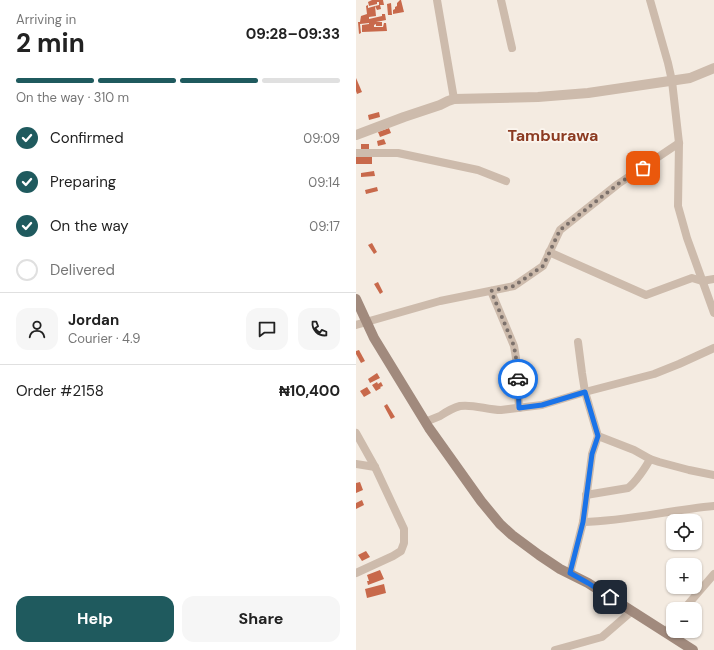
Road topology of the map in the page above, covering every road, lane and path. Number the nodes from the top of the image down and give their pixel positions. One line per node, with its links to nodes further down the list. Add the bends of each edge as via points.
1 (437, 0): 7 (street)
2 (501, 0): 4 (street)
3 (650, 0): 6 (street)
4 (512, 48)
5 (714, 68): 6 (street, via 690,78)
6 (672, 80): 7 (street, via 588,93); 9 (street)
7 (454, 99): 8 (street)
8 (356, 135)
9 (679, 143): 12 (street, via 618,184 560,230); 14 (street, via 678,206)
10 (356, 152): 11 (street, via 398,153 478,170)
11 (506, 181)
12 (549, 252): 14 (street, via 646,295 692,278); 15 (street, via 543,266 514,286)
13 (714, 279): 14 (street)
14 (702, 281): 17 (street)
15 (491, 291): 18 (street, via 440,301); 23 (street, via 514,346)
16 (356, 299): 18 (main road)
17 (714, 313)
18 (367, 322): 19 (street); 24 (main road)
19 (356, 325)
20 (578, 342): 22 (street)
21 (714, 348): 22 (street, via 654,374)
22 (585, 392): 23 (street, via 542,405); 26 (street)
23 (519, 408): 24 (street, via 496,410 460,406)
24 (425, 422): 35 (main road, via 500,524 530,549)
25 (356, 433): 29 (street)
26 (598, 436): 27 (street); 31 (street, via 592,454)
27 (650, 459): 30 (street); 31 (street, via 628,488)
28 (356, 464): 29 (street)
29 (375, 467): 34 (street, via 404,529 404,543 401,551)
30 (714, 475)
31 (586, 495): 33 (street)
32 (714, 506): 33 (street)
33 (583, 522): 35 (street)
34 (356, 573)
35 (570, 573): 38 (main road)
36 (714, 574): 37 (street)
37 (690, 602)
38 (632, 611): 39 (main road); 41 (street, via 602,637)
39 (666, 632)
40 (675, 638): 42 (main road)
41 (555, 650)
42 (693, 650)

